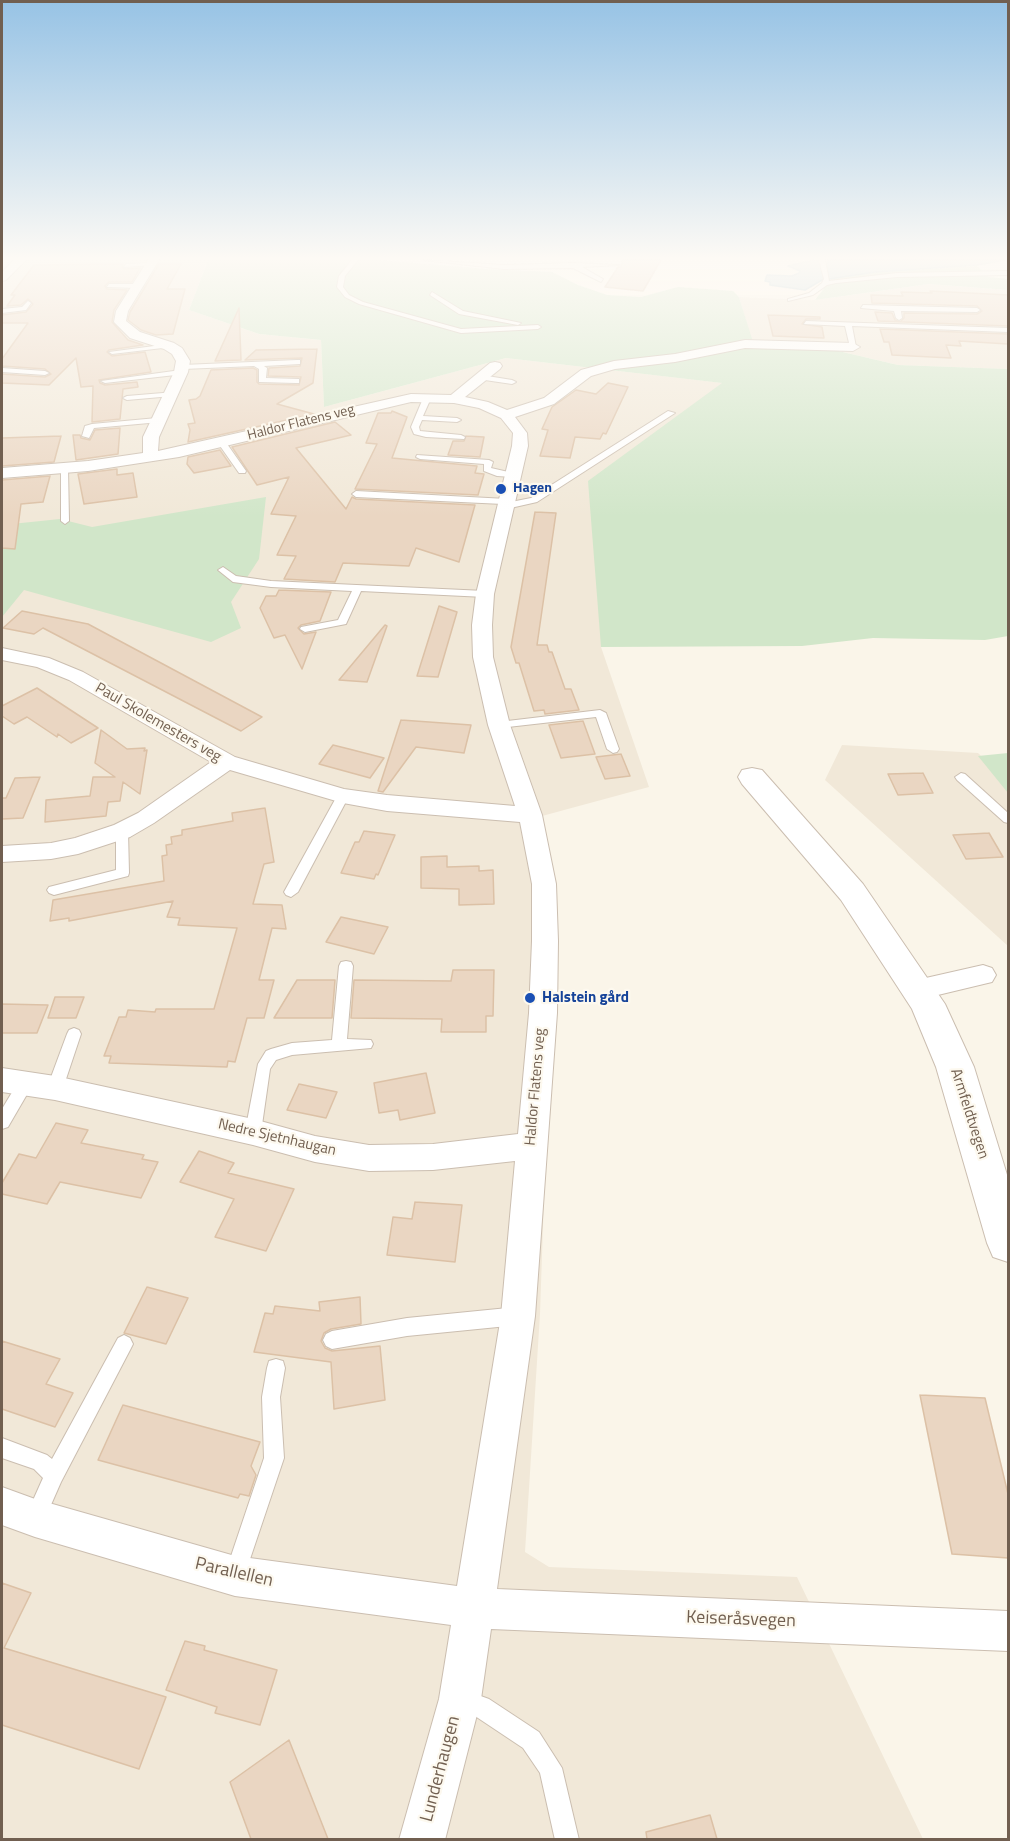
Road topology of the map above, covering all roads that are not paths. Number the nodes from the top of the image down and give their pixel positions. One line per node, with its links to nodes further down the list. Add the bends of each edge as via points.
1 (169, 346): 3 (lane); 7 (street, via 181,356)
2 (735, 346): 19 (street, via 586,373 549,401)
3 (112, 352)
4 (297, 362): 5 (lane)
5 (256, 364): 7 (lane, via 220,362); 12 (lane, via 263,368 261,380)
6 (495, 366): 10 (street)
7 (182, 369): 11 (lane); 14 (street)
8 (2, 370): 9 (lane)
9 (45, 373)
10 (481, 377): 13 (lane); 17 (street)
11 (105, 381)
12 (296, 381)
13 (512, 382)
14 (172, 394): 15 (lane); 21 (street)
15 (127, 398)
16 (427, 398): 17 (street, Haldor Flatens veg); 20 (lane); 25 (street, Haldor Flatens veg, via 396,400)
17 (454, 399): 19 (street, Haldor Flatens veg)
18 (671, 413): 33 (lane, via 534,500)
19 (506, 415): 31 (street, Haldor Flatens veg, via 521,438)
20 (421, 417): 22 (lane); 24 (lane, via 417,432)
21 (158, 420): 23 (lane, via 92,426 87,428); 26 (street, via 151,437)
22 (457, 420)
23 (86, 436)
24 (461, 437)
25 (222, 443): 26 (street, Haldor Flatens veg); 29 (lane)
26 (150, 457): 28 (street, Haldor Flatens veg)
27 (420, 457): 31 (lane, via 489,462 487,469)
28 (64, 468): 30 (street, Haldor Flatens veg); 34 (lane)
29 (242, 471)
30 (2, 473)
31 (513, 474): 33 (street, Haldor Flatens veg)
32 (356, 494): 33 (lane)
33 (506, 504): 37 (street, Haldor Flatens veg)
34 (65, 521)
35 (223, 570): 36 (lane, via 233,579)
36 (358, 588): 37 (lane); 38 (lane, via 342,622)
37 (485, 594): 40 (street, Haldor Flatens veg, via 483,657)
38 (306, 629)
39 (2, 654): 42 (street, Paul Skolemesters veg, via 42,662 76,676)
40 (499, 725): 41 (lane, via 600,713); 46 (street, Haldor Flatens veg)
41 (613, 749)
42 (227, 762): 45 (street, Paul Skolemesters veg); 48 (street)
43 (753, 777): 54 (street, Armfeldtvegen, via 852,892)
44 (961, 777): 47 (lane)
45 (343, 796): 46 (street, Paul Skolemesters veg); 51 (lane)
46 (530, 815): 62 (street, Haldor Flatens veg, via 544,884 545,941)
47 (1008, 819)
48 (122, 831): 49 (street, via 78,846); 50 (lane, via 123,873)
49 (2, 854)
50 (54, 890)
51 (291, 892)
52 (346, 966): 57 (lane)
53 (983, 975): 54 (street)
54 (917, 990): 63 (street, Armfeldtvegen, via 955,1067)
55 (74, 1034): 59 (lane)
56 (366, 1044): 57 (lane)
57 (339, 1046): 61 (lane, via 292,1049 271,1055 263,1068)
58 (14, 1082): 59 (street, Nedre Sjetnhaugan); 60 (lane, Nedre Sjetnhaugan)
59 (55, 1088): 61 (street, Nedre Sjetnhaugan)
60 (2, 1122)
61 (253, 1132): 62 (street, Nedre Sjetnhaugan, via 315,1149 369,1158 433,1158)
62 (531, 1146): 64 (street, Haldor Flatens veg)
63 (1008, 1243)
64 (518, 1316): 65 (lane, via 407,1327); 72 (street, Haldor Flatens veg)
65 (332, 1340)
66 (124, 1344): 69 (lane)
67 (276, 1368): 71 (lane, via 271,1397 274,1458)
68 (2, 1448): 69 (lane, via 40,1462)
69 (54, 1475): 70 (lane)
70 (18, 1512): 71 (street, Parallellen)
71 (235, 1576): 72 (street, Parallellen)
72 (474, 1608): 73 (street, Keiseråsvegen); 74 (street, Lunderhaugen)
73 (1008, 1631)
74 (459, 1699): 75 (street, Lunderhaugen); 76 (lane, Lunderhaugen, via 481,1707 531,1740 550,1768)
75 (422, 1839)
76 (567, 1839)

